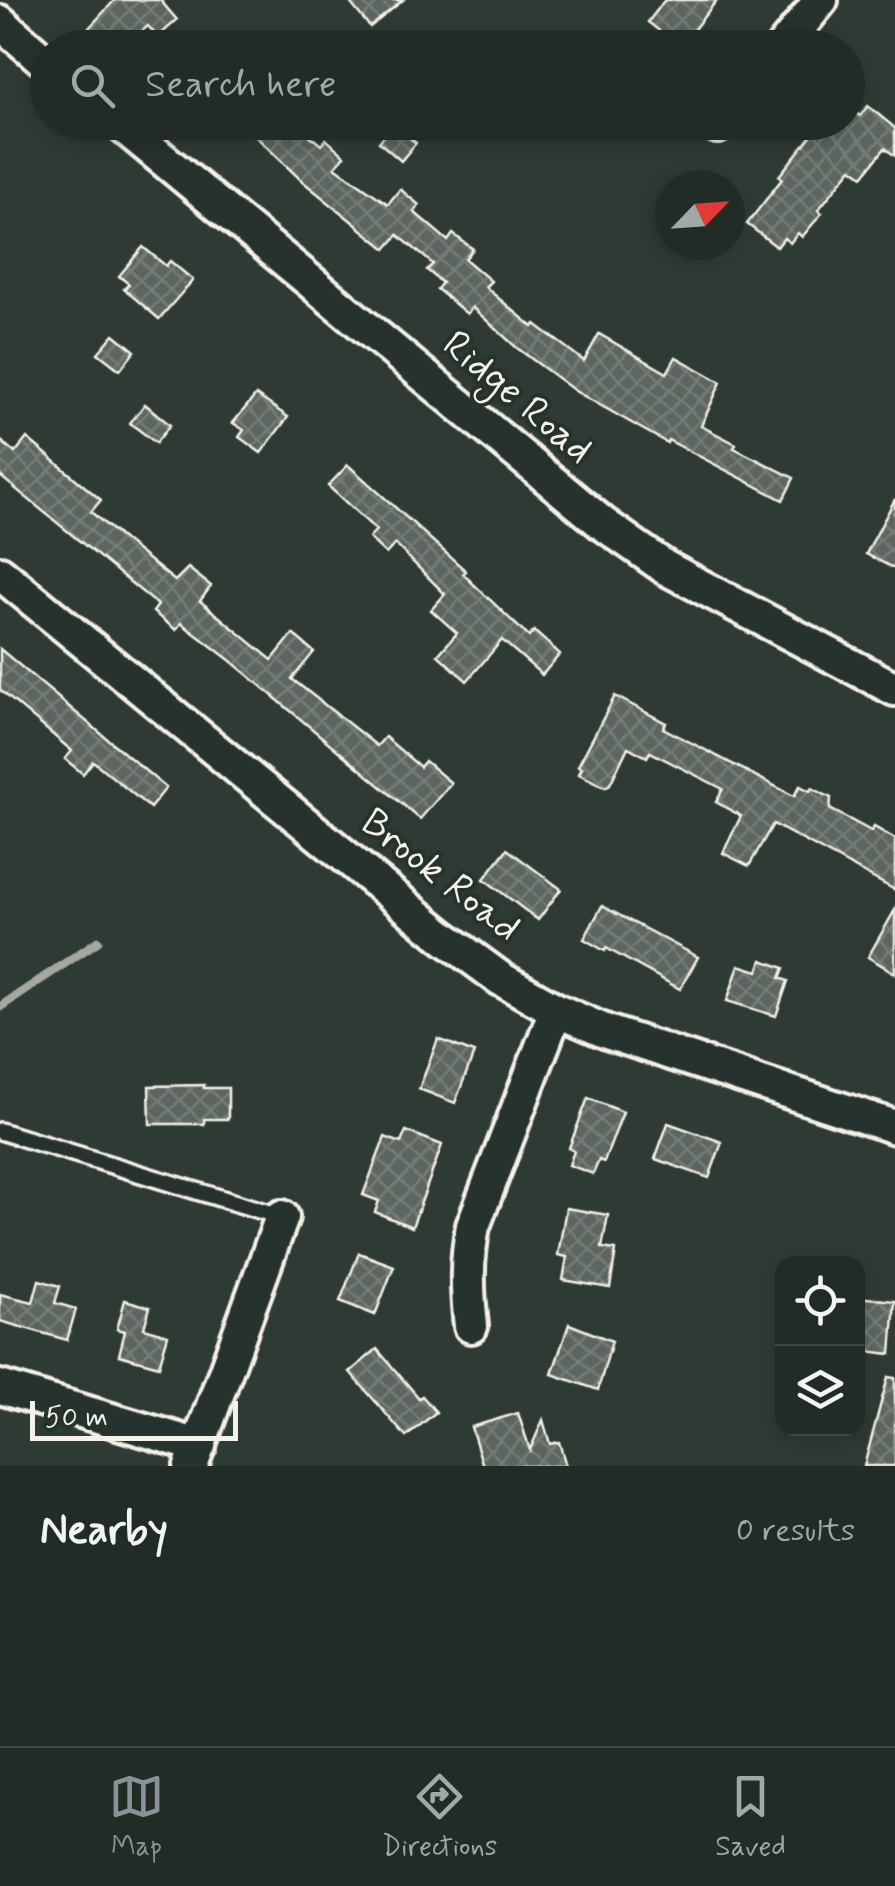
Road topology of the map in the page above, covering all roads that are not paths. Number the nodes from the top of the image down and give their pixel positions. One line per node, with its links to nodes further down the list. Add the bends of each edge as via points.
1 (821, 0): 3 (street)
2 (0, 22): 4 (street)
3 (797, 30)
4 (30, 48)
5 (140, 140): 7 (street, Ridge Road, via 602,523 666,568)
6 (0, 574): 8 (street, Brook Road, via 440,934)
7 (895, 688)
8 (556, 1010): 9 (street, Brook Road); 12 (street, via 473,1226 466,1289)
9 (895, 1126)
10 (0, 1131): 11 (lane)
11 (282, 1217): 14 (street)
12 (471, 1326)
13 (0, 1387): 14 (street)
14 (195, 1456)

